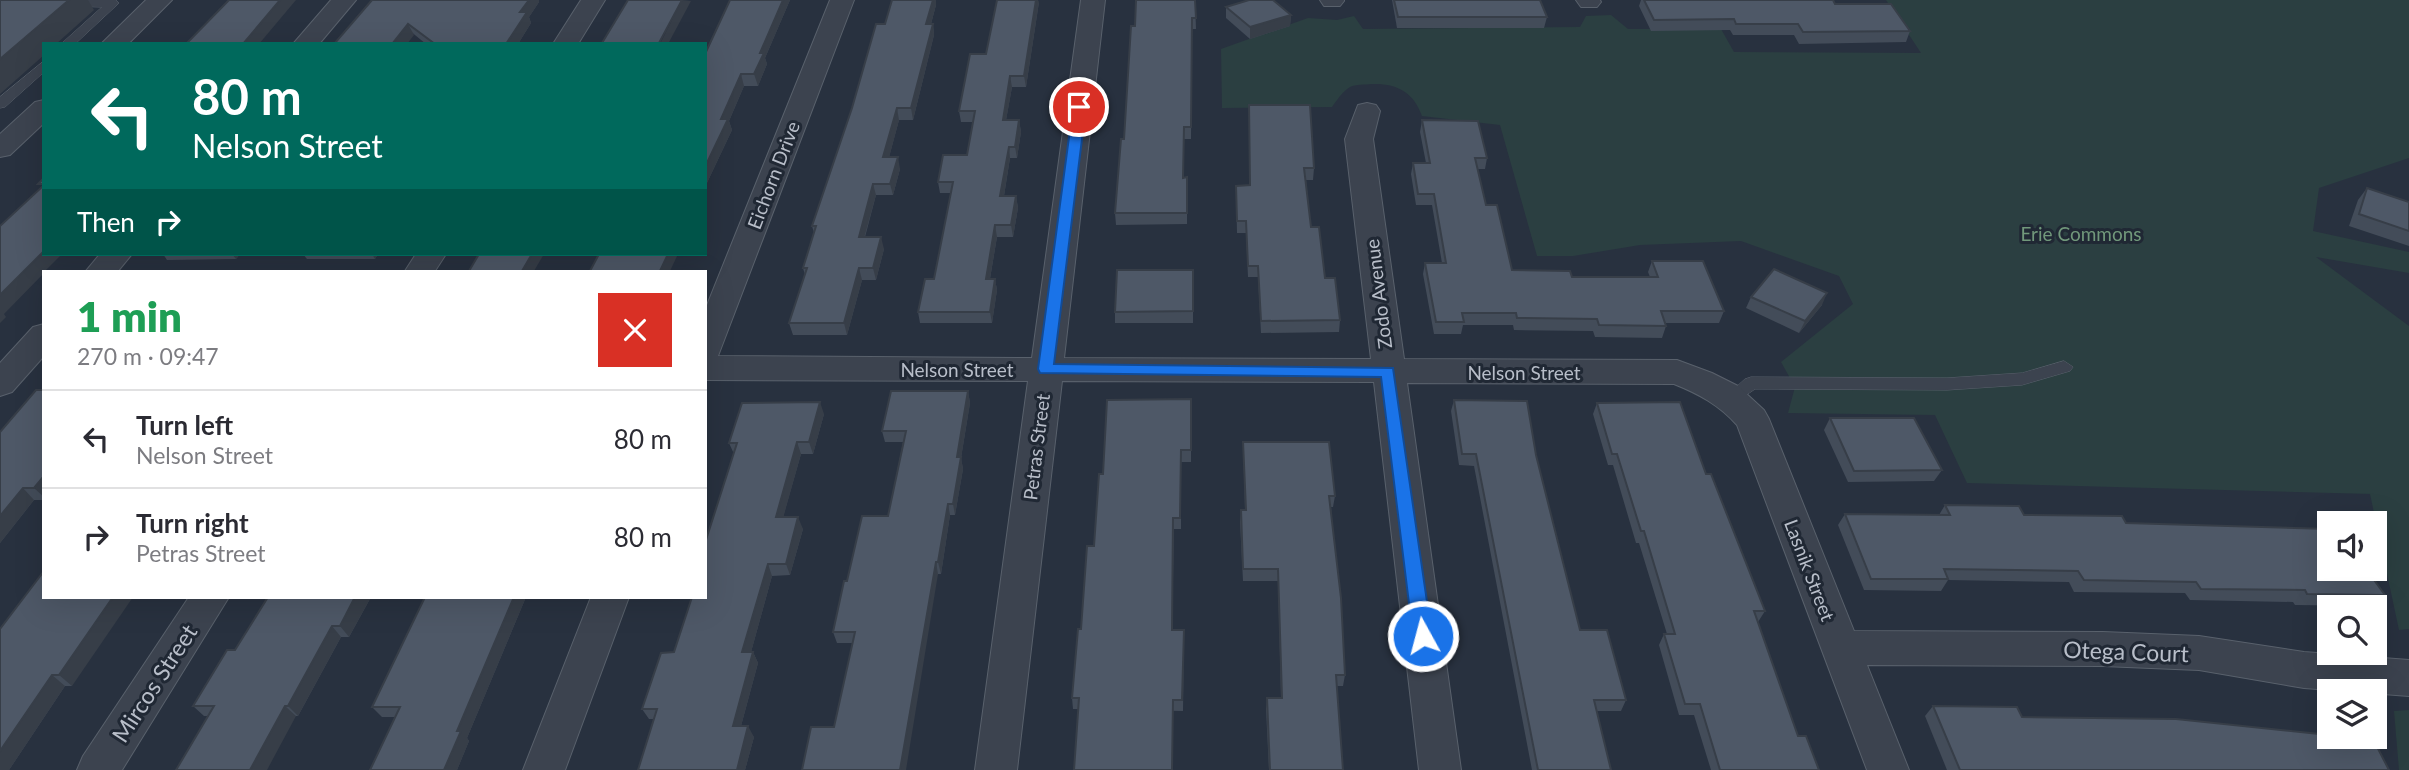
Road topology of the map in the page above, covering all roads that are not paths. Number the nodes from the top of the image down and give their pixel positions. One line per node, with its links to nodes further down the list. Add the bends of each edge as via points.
1 (160, 0): 8 (street)
2 (344, 0): 9 (street)
3 (593, 0): 10 (street)
4 (842, 0): 19 (street, Eichorn Drive)
5 (1093, 0): 22 (street, Petras Street)
6 (50, 2): 7 (lane, via 113,3)
7 (69, 42)
8 (115, 42)
9 (307, 42)
10 (566, 42)
11 (42, 67): 12 (lane)
12 (0, 104)
13 (42, 110): 15 (street)
14 (1367, 111): 24 (street, Zodo Avenue, via 1359,139)
15 (5, 139)
16 (115, 256): 17 (street)
17 (102, 270)
18 (42, 338): 23 (street)
19 (707, 346)
20 (2064, 367): 25 (lane, via 2022,379 1947,384 1751,383)
21 (707, 368): 22 (street, Nelson Street)
22 (1046, 369): 24 (street, Nelson Street); 32 (street, Petras Street)
23 (20, 372)
24 (1388, 372): 25 (street, Nelson Street, via 1677,372); 33 (street, Zodo Avenue)
25 (1722, 391): 28 (street, Lasnik Street, via 1752,419)
26 (209, 599): 30 (street, Mircos Street)
27 (609, 599): 31 (street)
28 (1841, 648): 29 (street, Otega Court, via 2199,653 2304,670); 34 (street, Lasnik Street)
29 (2409, 678)
30 (98, 770)
31 (544, 770)
32 (996, 770)
33 (1440, 770)
34 (1888, 770)

